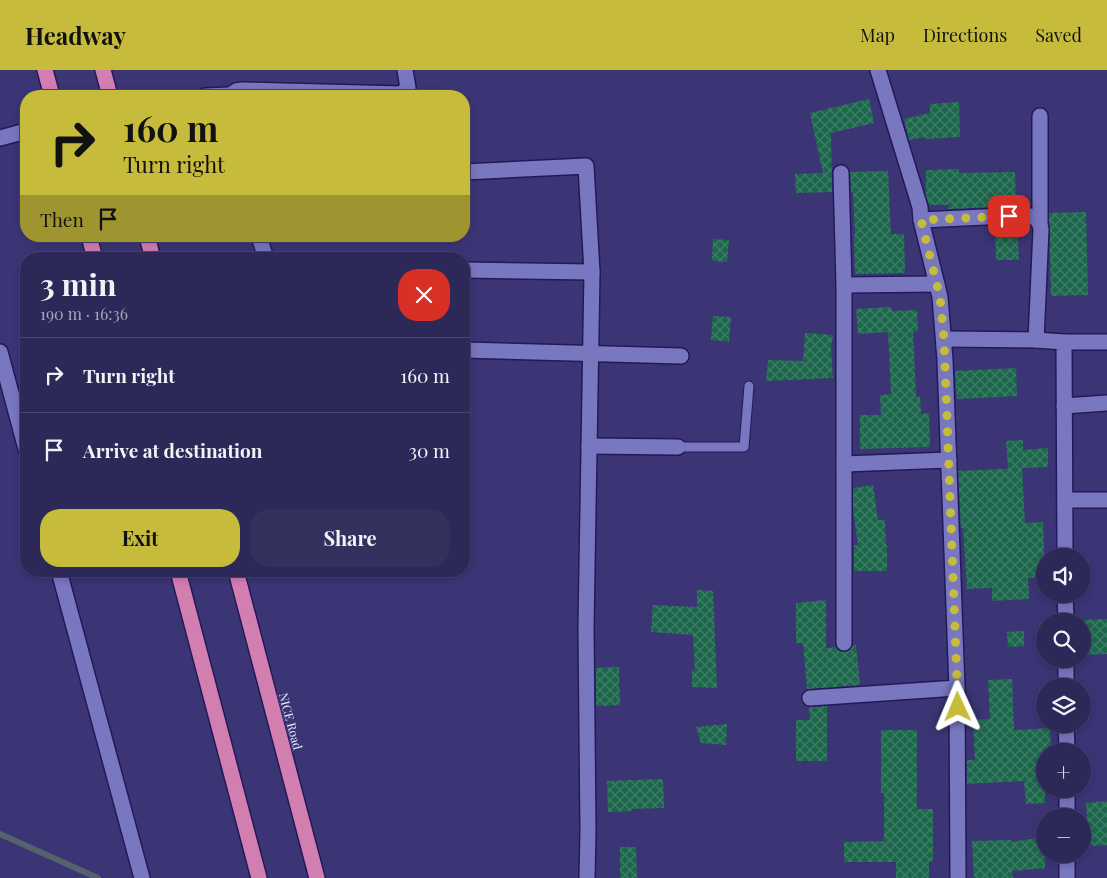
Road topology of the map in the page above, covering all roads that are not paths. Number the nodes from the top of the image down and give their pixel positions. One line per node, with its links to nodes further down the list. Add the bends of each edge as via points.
1 (44, 70): 5 (highway)
2 (103, 70): 6 (highway)
3 (405, 70): 7 (street)
4 (878, 70): 13 (street, via 920,207)
5 (50, 90)
6 (108, 90)
7 (406, 90)
8 (1040, 116): 14 (street)
9 (20, 133): 10 (street)
10 (0, 138)
11 (470, 172): 16 (street, via 586,166)
12 (841, 173): 18 (street)
13 (921, 220): 14 (street, via 1026,215 1035,217); 17 (street)
14 (1040, 225): 20 (street)
15 (470, 270): 16 (street)
16 (592, 272): 25 (street)
17 (937, 284): 18 (street); 19 (street)
18 (844, 285): 34 (street)
19 (944, 339): 20 (street); 33 (street)
20 (1036, 340): 21 (street)
21 (1064, 342): 22 (street); 29 (street)
22 (1107, 342)
23 (470, 350): 25 (street)
24 (0, 352): 30 (street)
25 (590, 354): 26 (street); 31 (street)
26 (681, 356)
27 (749, 386): 32 (lane, via 744,447)
28 (1107, 403): 29 (street)
29 (1064, 406): 35 (street)
30 (20, 427)
31 (589, 446): 32 (street); 48 (street)
32 (678, 447)
33 (949, 460): 34 (street); 42 (street)
34 (844, 464): 41 (street)
35 (1065, 500): 36 (street); 37 (street)
36 (1107, 500)
37 (1065, 548)
38 (61, 577): 45 (street)
39 (180, 577): 46 (highway)
40 (238, 577): 47 (highway, NICE Road)
41 (844, 643)
42 (958, 688): 43 (street); 49 (street)
43 (810, 698)
44 (1067, 863): 50 (street)
45 (142, 878)
46 (259, 878)
47 (317, 878)
48 (587, 878)
49 (958, 878)
50 (1067, 878)

